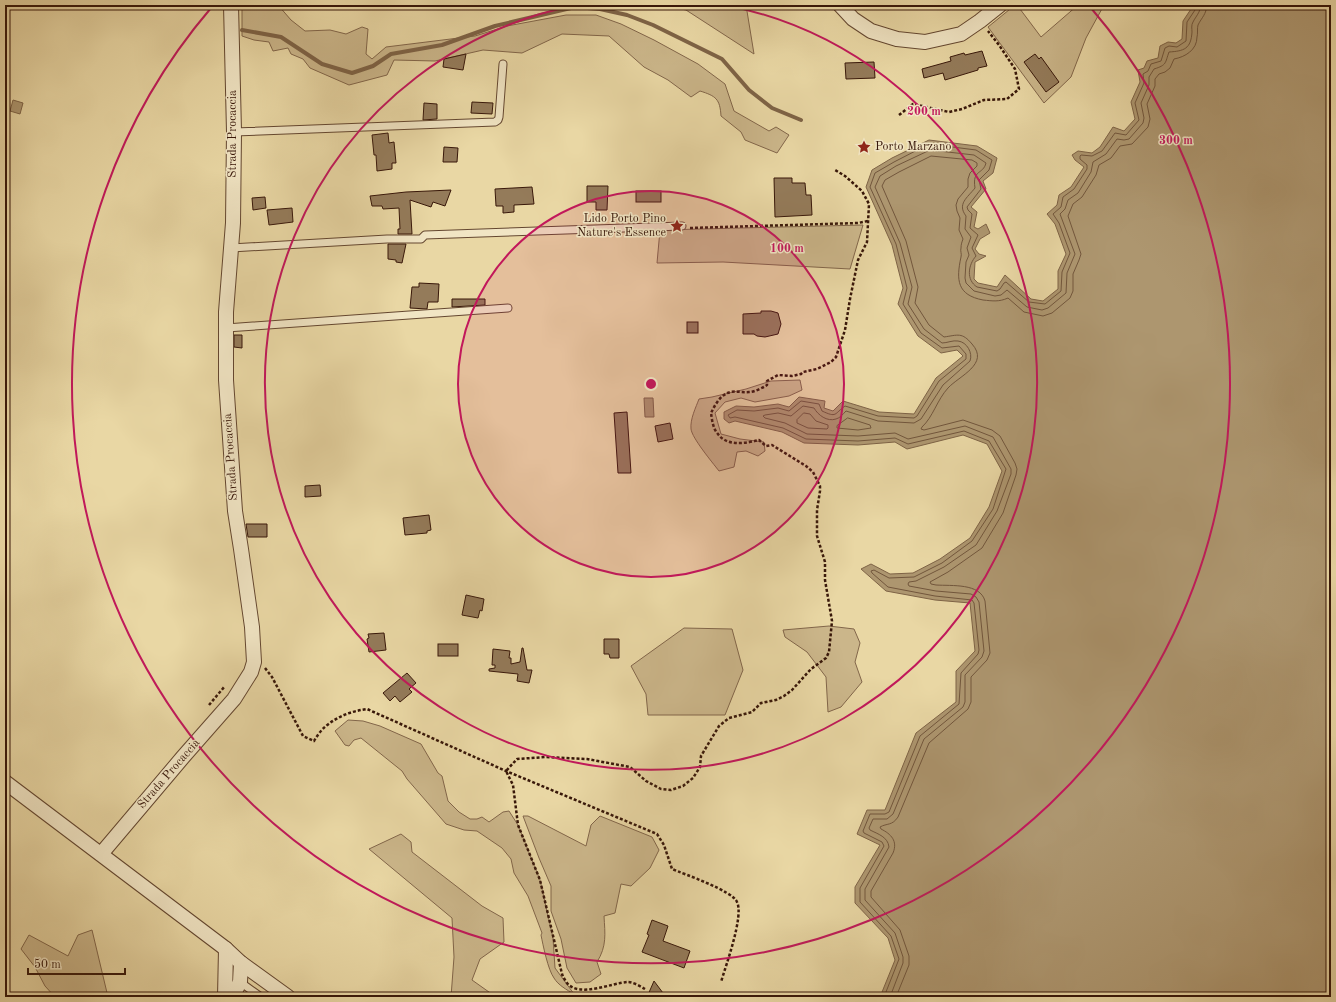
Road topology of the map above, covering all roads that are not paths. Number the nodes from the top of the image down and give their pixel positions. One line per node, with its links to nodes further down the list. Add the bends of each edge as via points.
1 (231, 5): 5 (street, Strada Procaccia)
2 (840, 5): 3 (street, via 853,19 871,31 897,39 925,42 961,34)
3 (1000, 5)
4 (503, 64): 5 (lane, via 499,117 495,122)
5 (234, 132): 7 (street, Strada Procaccia)
6 (682, 226): 7 (lane, via 426,235 422,239 388,238)
7 (231, 248): 9 (street, Strada Procaccia)
8 (508, 308): 9 (lane)
9 (226, 328): 11 (street, Strada Procaccia, via 226,380 235,512 252,627 254,662 251,672 234,699)
10 (5, 782): 11 (street)
11 (101, 854): 12 (street)
12 (226, 949): 13 (street); 15 (street)
13 (241, 963): 14 (street); 18 (street)
14 (240, 982): 16 (street); 17 (lane)
15 (225, 997)
16 (232, 997)
17 (261, 997)
18 (288, 997)

